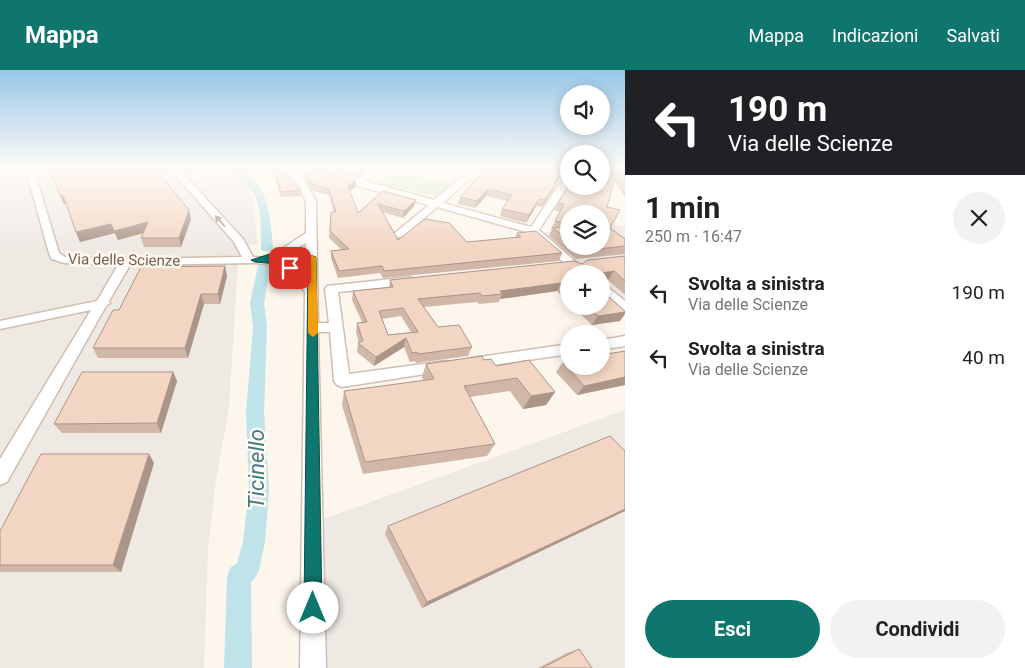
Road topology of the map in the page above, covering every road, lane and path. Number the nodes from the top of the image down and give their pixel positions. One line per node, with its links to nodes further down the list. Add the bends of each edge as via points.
1 (37, 195): 14 (street, Via delle Scienze, via 56,257)
2 (197, 195): 13 (street, one-way to 2)
3 (310, 195): 9 (street)
4 (401, 195): 7 (street)
5 (446, 195): 7 (street)
6 (557, 195): 8 (street)
7 (435, 204): 8 (street); 10 (street)
8 (534, 231): 16 (street)
9 (312, 234): 11 (street); 12 (street)
10 (399, 235)
11 (312, 257): 12 (street, Via delle Scienze, via 298,261); 19 (street)
12 (279, 258): 13 (street, Via delle Scienze); 19 (street)
13 (252, 260): 14 (street, Via delle Scienze)
14 (126, 262): 21 (street)
15 (590, 263): 16 (street)
16 (573, 264): 17 (street)
17 (554, 266)
18 (418, 280): 24 (street, via 331,289)
19 (312, 292): 25 (street)
20 (610, 296): 22 (street)
21 (104, 303): 23 (street); 29 (street)
22 (625, 308)
23 (0, 325)
24 (336, 327): 25 (street); 28 (street, via 342,381)
25 (313, 328): 30 (street)
26 (625, 342): 27 (street)
27 (610, 344)
28 (560, 350)
29 (0, 476)
30 (313, 668)

